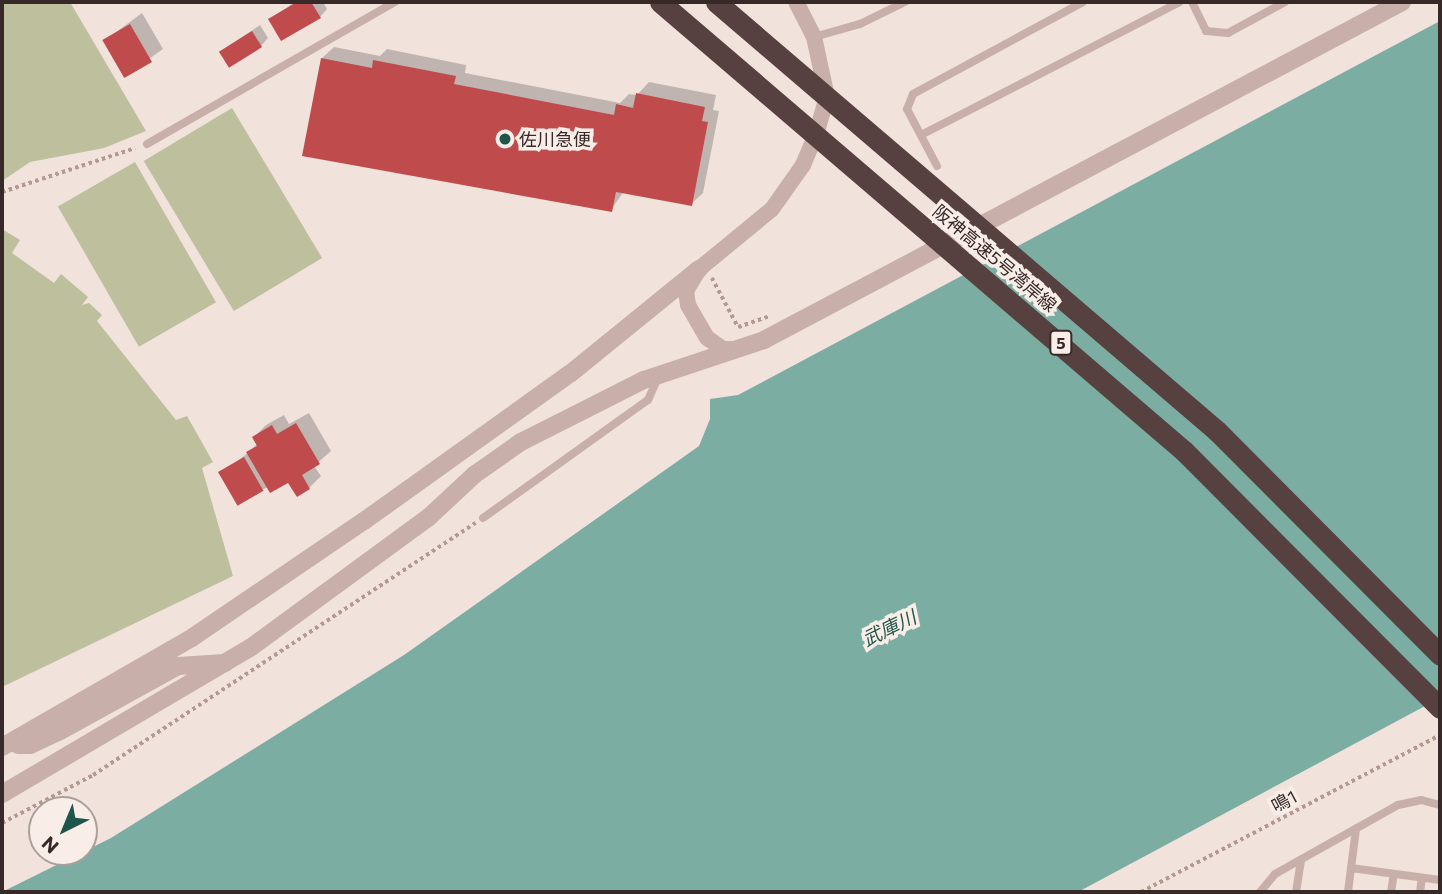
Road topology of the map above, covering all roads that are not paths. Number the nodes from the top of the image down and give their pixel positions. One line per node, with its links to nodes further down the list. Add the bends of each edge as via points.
1 (395, 2): 13 (lane)
2 (660, 2): 21 (highway, 阪神高速5号湾岸線 / 5, bridge, via 1175,443)
3 (716, 2): 19 (highway, 阪神高速5号湾岸線 / 5, bridge, via 1217,431)
4 (796, 2): 11 (street)
5 (905, 2): 11 (lane, via 860,24)
6 (1083, 2): 12 (lane, via 913,94 908,108)
7 (1180, 2): 12 (lane)
8 (1192, 2): 9 (lane, via 1206,31 1228,33)
9 (1285, 2)
10 (1402, 2): 16 (street)
11 (814, 37): 15 (street, via 827,97 803,165 772,209)
12 (921, 135): 14 (lane)
13 (147, 144)
14 (937, 166)
15 (699, 269): 16 (street, via 686,291 688,305 707,338 723,349); 22 (street, via 572,373 364,521 193,637)
16 (743, 349): 17 (street)
17 (660, 375): 18 (lane, via 648,400); 20 (street, via 586,405 521,442 373,559)
18 (483, 518)
19 (1440, 655)
20 (225, 663): 22 (street, via 178,666 30,745); 23 (street)
21 (1440, 708)
22 (4, 746)
23 (2, 794)
24 (1440, 805): 25 (lane, via 1421,800 1398,805)
25 (1356, 829): 26 (lane); 27 (lane)
26 (1301, 859): 31 (lane, via 1275,874); 32 (lane)
27 (1351, 868): 28 (lane); 33 (lane)
28 (1394, 874): 29 (lane); 34 (lane)
29 (1422, 877): 30 (lane); 35 (lane)
30 (1440, 880)
31 (1260, 892)
32 (1296, 892)
33 (1349, 892)
34 (1391, 892)
35 (1420, 892)

